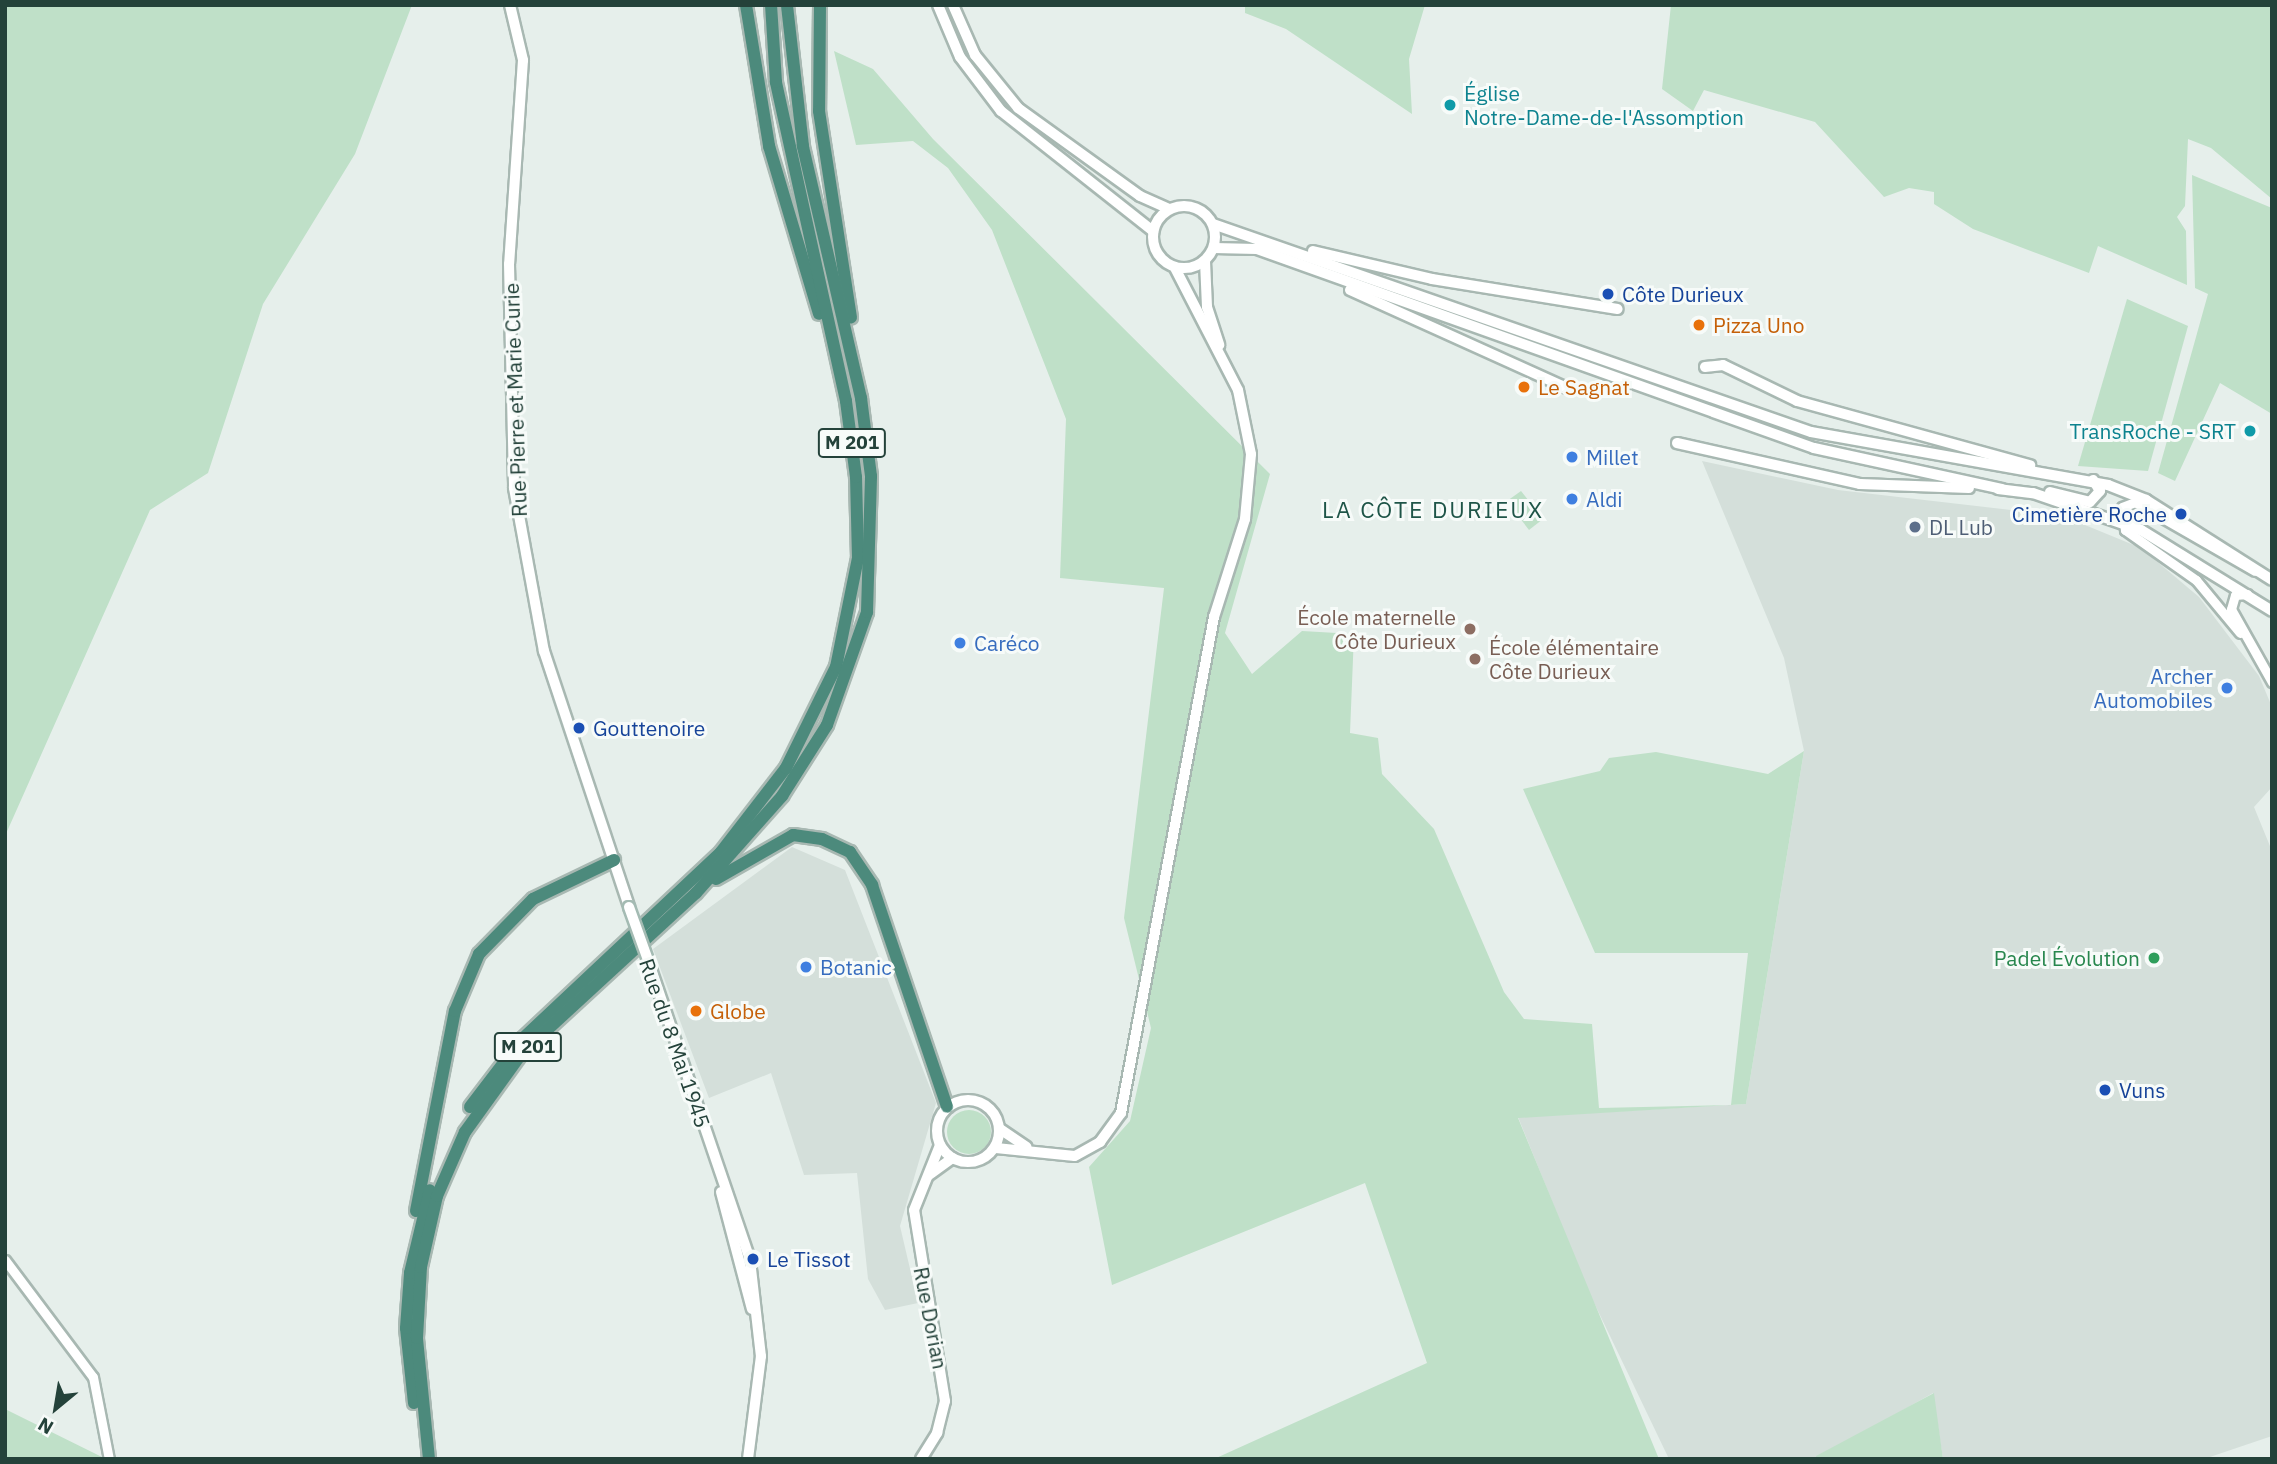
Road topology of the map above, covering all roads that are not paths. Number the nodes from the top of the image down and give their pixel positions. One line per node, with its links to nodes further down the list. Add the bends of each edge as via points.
1 (510, 5): 33 (main road, Rue Pierre et Marie Curie, via 523,60 509,264 514,488 531,601)
2 (746, 5): 21 (highway, via 769,146)
3 (771, 5): 21 (highway, M 201, via 776,82)
4 (787, 5): 20 (highway, M 201, via 803,146)
5 (820, 5): 20 (highway, via 819,111)
6 (938, 5): 10 (main road, via 960,57 1001,111)
7 (953, 5): 8 (main road, via 983,67 1023,113 1140,196)
8 (1169, 209): 9 (main road, via 1192,206); 10 (main road)
9 (1213, 224): 11 (main road); 12 (main road)
10 (1153, 231): 15 (main road, via 1155,249)
11 (1283, 244): 16 (main road, via 1432,279); 23 (main road, via 1811,432)
12 (1214, 248): 13 (main road, via 1247,246); 14 (main road)
13 (1283, 260): 19 (main road); 25 (main road, via 1741,425 1894,469)
14 (1205, 261): 15 (main road); 17 (main road, via 1207,307)
15 (1175, 268): 17 (main road)
16 (1618, 309)
17 (1225, 362): 40 (main road, via 1246,421 1250,485 1214,617 1128,1090 1112,1129 1089,1150 1075,1156)
18 (1705, 367): 23 (main road, via 1723,365 1797,401)
19 (1567, 388)
20 (861, 398): 34 (highway, M 201, via 873,559 849,676 827,725 782,796)
21 (846, 401): 44 (highway, M 201, via 858,558 846,631 814,720 721,852 496,1069 446,1152)
22 (1677, 443): 25 (main road, via 1860,484)
23 (2053, 473): 24 (main road)
24 (2093, 480): 25 (main road, via 2100,491 2090,502 2034,488); 27 (main road, via 2146,500)
25 (2005, 489): 26 (main road, via 2033,493)
26 (2123, 526): 27 (street, via 2124,503 2135,502 2239,567); 29 (main road); 31 (street, via 2190,574)
27 (2260, 573): 28 (main road)
28 (2272, 580)
29 (2248, 594): 30 (main road); 31 (street, via 2231,601)
30 (2272, 611)
31 (2240, 633): 32 (street)
32 (2272, 682)
33 (614, 860): 35 (main road, Rue Pierre et Marie Curie); 44 (highway, via 514,913 464,983 438,1090)
34 (696, 894): 36 (highway, via 793,835 822,839 850,852 872,885 920,1042); 47 (highway, M 201, via 522,1052 483,1102 450,1163 426,1234 417,1303)
35 (629, 906): 48 (main road, Rue du 8 Mai 1945, bridge, via 755,1289 761,1356)
36 (947, 1107): 37 (main road, via 966,1100 982,1103); 38 (main road, via 938,1121)
37 (1000, 1129): 39 (main road); 40 (main road)
38 (940, 1145): 41 (main road); 42 (main road, Rue Dorian)
39 (996, 1149): 40 (main road); 41 (main road, via 977,1161)
40 (1037, 1152)
41 (952, 1158): 42 (main road)
42 (928, 1175): 49 (main road, Rue Dorian, via 917,1196 914,1227 945,1401 937,1433)
43 (5, 1260): 45 (street, via 93,1377)
44 (410, 1273): 46 (highway, M 201, via 406,1328)
45 (109, 1459)
46 (421, 1459)
47 (429, 1459)
48 (748, 1459)
49 (921, 1459)

